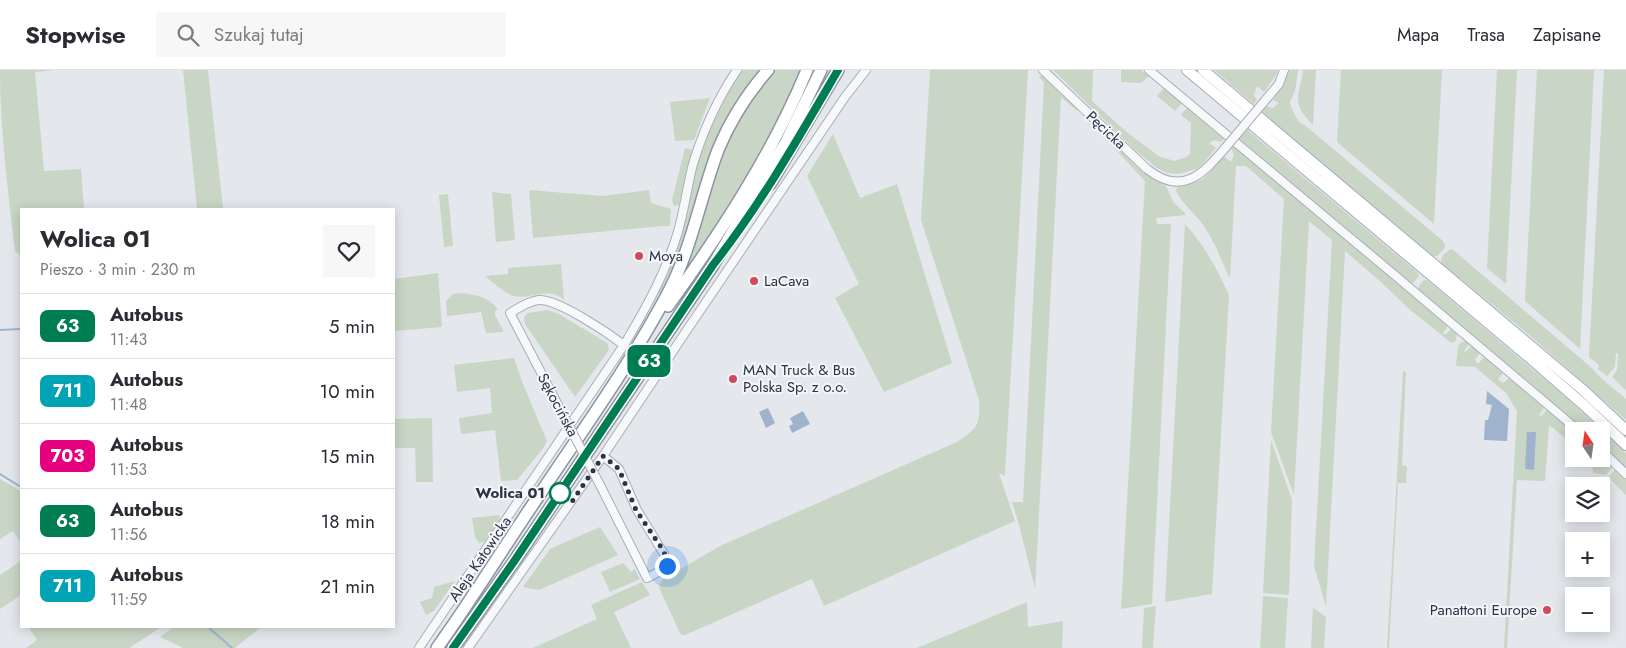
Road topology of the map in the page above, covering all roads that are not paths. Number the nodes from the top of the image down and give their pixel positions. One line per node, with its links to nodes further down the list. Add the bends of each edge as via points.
1 (737, 70): 15 (street, Aleja Katowicka, via 721,96 698,147 677,234 662,273)
2 (768, 70): 16 (highway, via 736,114 723,140 676,278)
3 (807, 70): 16 (highway, via 784,123 730,216)
4 (821, 70): 14 (highway, via 786,142)
5 (838, 70): 13 (highway)
6 (843, 70): 13 (highway)
7 (866, 70): 20 (street)
8 (1043, 70): 12 (street, Pęcicka, bridge, via 1147,169 1159,178 1174,181 1186,180 1209,167 1279,84)
9 (1149, 70): 17 (street)
10 (1186, 70): 19 (main road, via 1530,358)
11 (1203, 70): 18 (main road, via 1584,390)
12 (1284, 70)
13 (817, 106): 14 (highway, via 764,194)
14 (713, 265): 25 (highway)
15 (624, 345): 20 (street, Sękocińska, bridge, via 552,302 539,300 510,313 647,578 666,568 667,560 636,510 619,469); 23 (street, Aleja Katowicka)
16 (610, 390): 24 (highway)
17 (1568, 422)
18 (1626, 430)
19 (1626, 445)
20 (603, 456): 26 (street)
21 (1610, 459): 22 (street)
22 (1626, 474)
23 (419, 648)
24 (437, 648)
25 (453, 648)
26 (468, 648)

